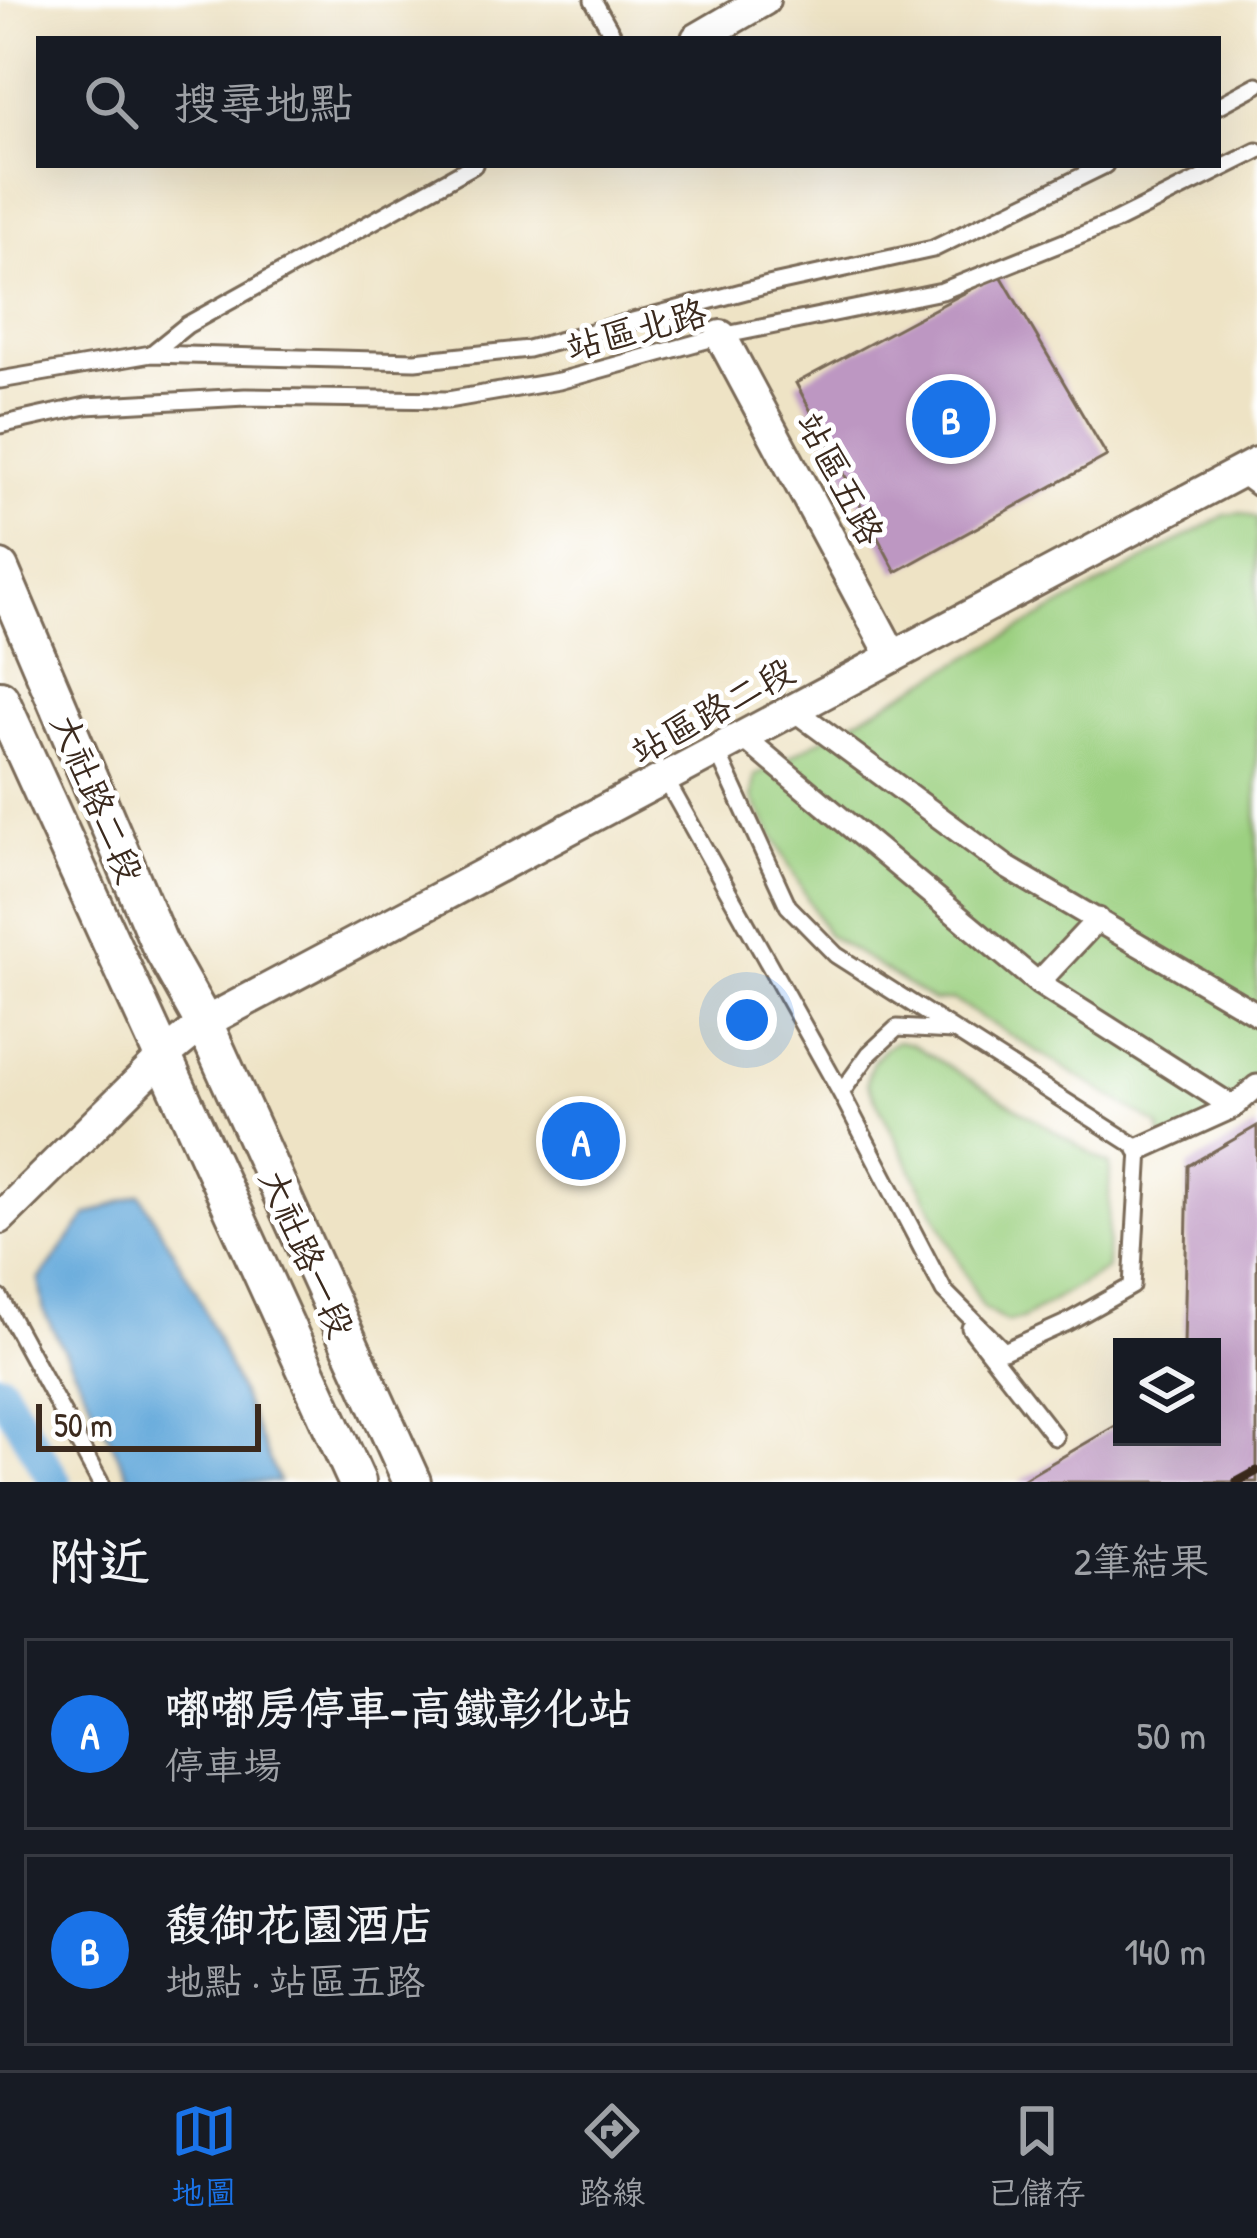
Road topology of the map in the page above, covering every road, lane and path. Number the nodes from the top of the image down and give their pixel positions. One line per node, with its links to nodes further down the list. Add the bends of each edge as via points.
1 (593, 0): 3 (lane)
2 (764, 0): 4 (street)
3 (613, 36)
4 (702, 36)
5 (1257, 85): 6 (lane)
6 (1221, 104)
7 (1257, 152): 10 (lane, 站區北路, via 1114,222 942,291)
8 (469, 168): 11 (lane, via 187,325)
9 (1100, 168): 11 (lane, 站區北路, via 933,249 528,349 415,361)
10 (721, 336): 13 (lane, 站區北路, via 560,381 448,400 86,406); 16 (street, 站區五路)
11 (151, 354): 12 (lane, 站區北路)
12 (0, 380)
13 (0, 424)
14 (1251, 475): 16 (street, 站區路二段, via 1017,587)
15 (0, 569): 24 (street, 大社路二段, via 159,943)
16 (893, 657): 18 (street, 站區路二段)
17 (0, 699): 26 (street, 大社路二段)
18 (793, 709): 19 (street, 站區路二段); 21 (street, via 1008,868)
19 (729, 744): 20 (street, 站區路二段); 22 (street); 25 (lane, via 788,906 836,955)
20 (666, 780): 24 (street, 站區路二段); 28 (lane)
21 (1098, 920): 22 (street); 23 (street)
22 (1038, 982): 29 (street)
23 (1257, 1014)
24 (204, 1023): 26 (street, 站區路二段); 37 (street, 大社路一段)
25 (955, 1031): 28 (lane, via 897,1028); 30 (lane)
26 (165, 1055): 31 (street, 站區路二段); 36 (street, 大社路一段)
27 (1257, 1086): 29 (street)
28 (841, 1093): 32 (lane)
29 (1233, 1107): 30 (street)
30 (1140, 1149): 32 (lane, via 1132,1286 1004,1351)
31 (0, 1218)
32 (944, 1292): 34 (lane)
33 (0, 1298): 35 (lane)
34 (1055, 1437)
35 (100, 1482)
36 (357, 1482)
37 (412, 1482)

